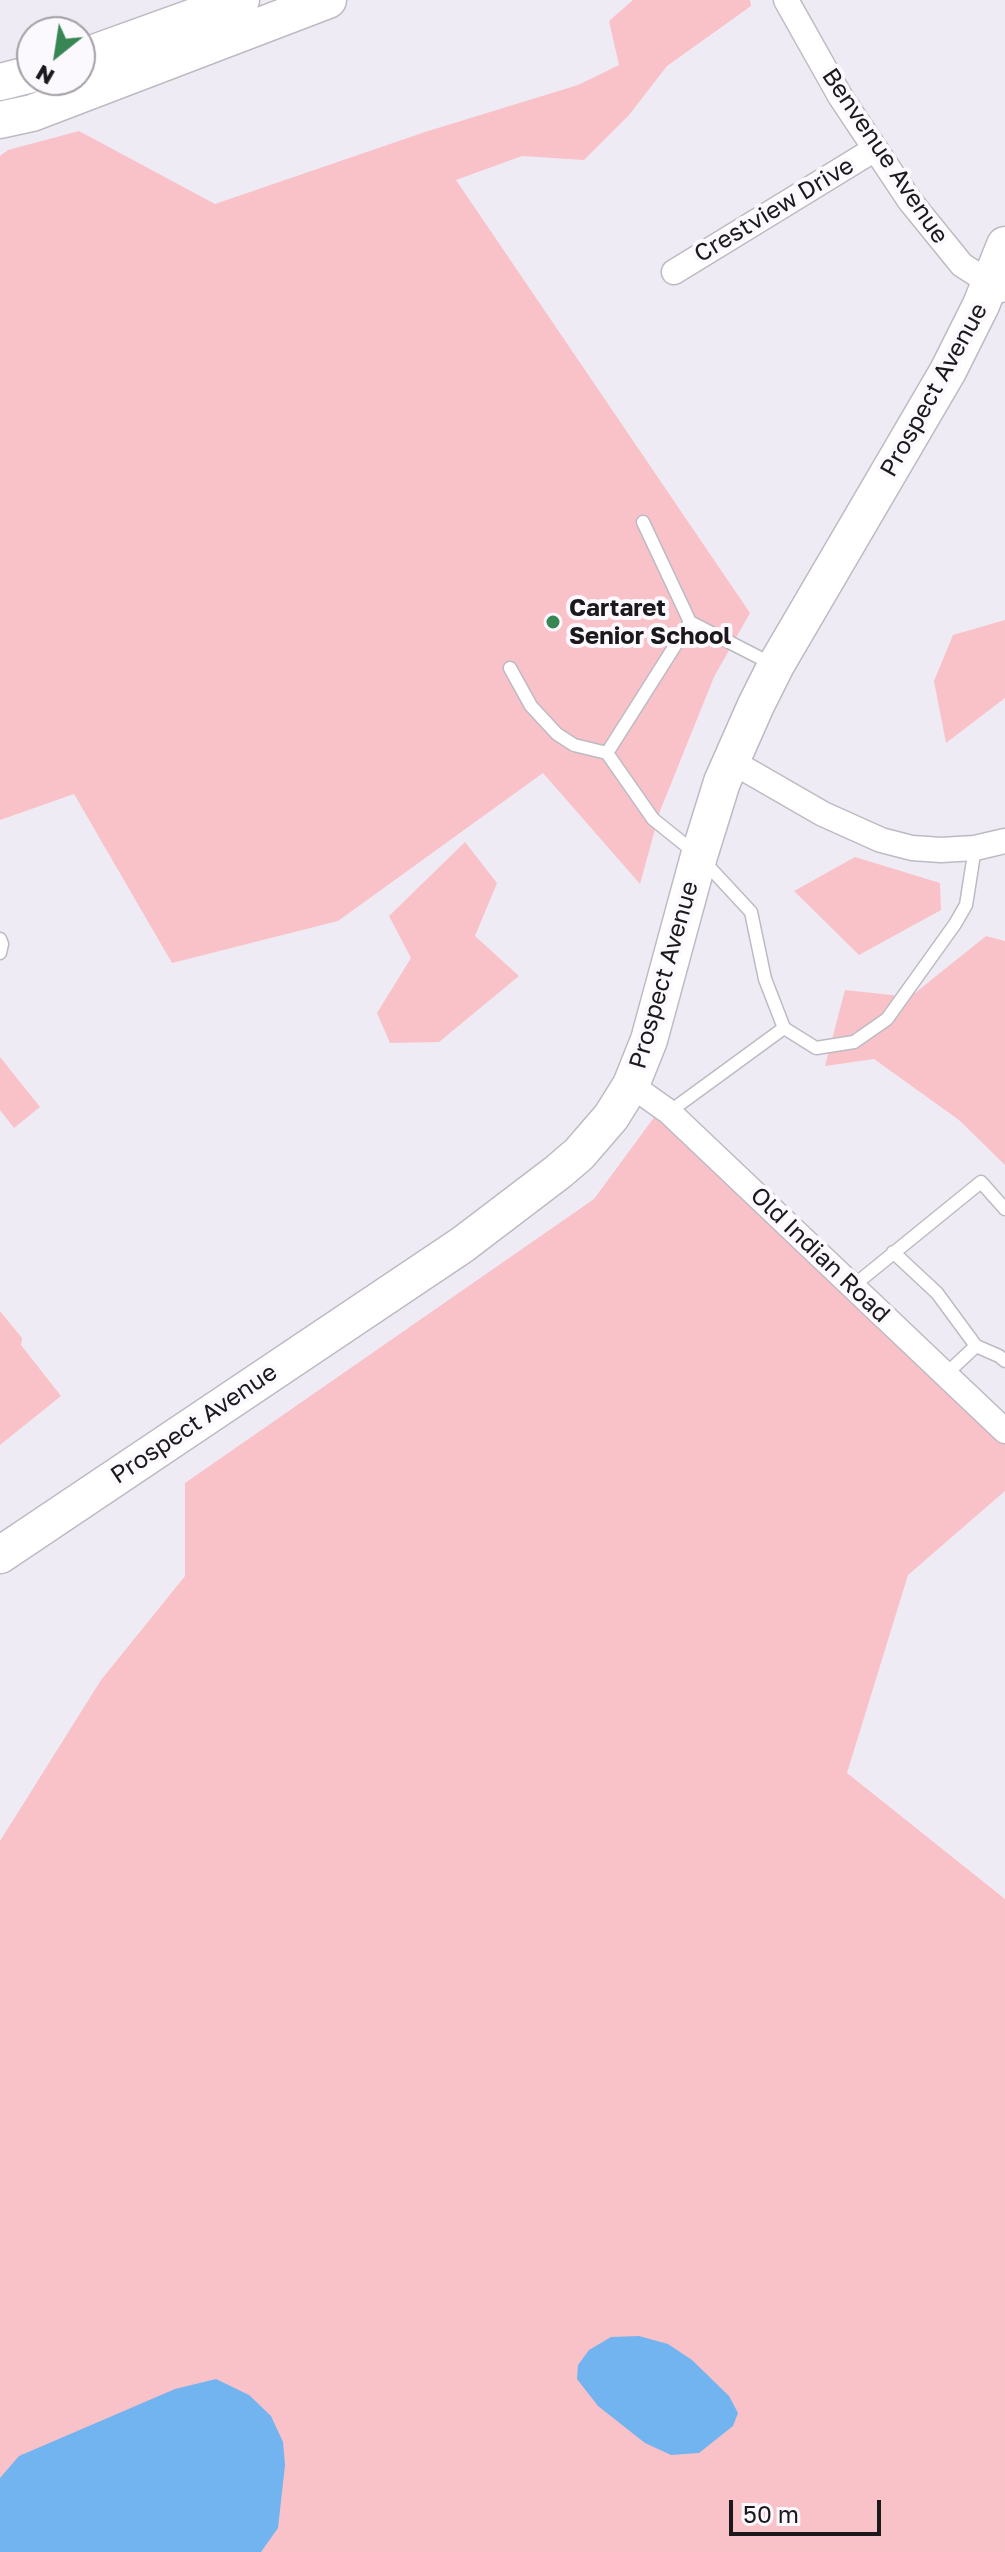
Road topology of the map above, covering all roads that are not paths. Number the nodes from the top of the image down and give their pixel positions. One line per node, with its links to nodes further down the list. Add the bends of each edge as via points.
1 (328, 0): 3 (main road)
2 (786, 0): 6 (street, Benvenue Avenue)
3 (207, 15): 4 (main road); 5 (main road, via 32,113)
4 (96, 53)
5 (0, 120)
6 (875, 149): 8 (street, Crestview Drive); 9 (street, Benvenue Avenue, via 962,265)
7 (1005, 245): 9 (main road, Prospect Avenue)
8 (674, 272)
9 (998, 288): 12 (main road, Prospect Avenue)
10 (643, 522): 11 (lane)
11 (690, 622): 12 (lane); 14 (lane)
12 (776, 665): 15 (main road, Prospect Avenue)
13 (510, 668): 14 (lane, via 531,706 557,734 574,745)
14 (607, 753): 18 (lane, via 653,819)
15 (731, 761): 17 (street, via 823,814 881,840 912,848); 18 (main road, Prospect Avenue)
16 (1005, 841): 17 (street)
17 (975, 848): 21 (lane, via 966,905 887,1019 854,1042 816,1048)
18 (699, 856): 21 (lane, via 751,912 765,979); 22 (main road, Prospect Avenue, via 661,1002)
19 (0, 939): 20 (lane)
20 (0, 953)
21 (784, 1028): 23 (lane)
22 (631, 1085): 23 (street, Old Indian Road); 31 (main road, Prospect Avenue, via 600,1132 521,1203)
23 (669, 1112): 26 (street, Old Indian Road)
24 (1005, 1209): 25 (lane, via 981,1182)
25 (893, 1252): 26 (lane); 27 (lane, via 937,1293)
26 (853, 1286): 29 (street, Old Indian Road)
27 (976, 1346): 28 (lane); 29 (lane)
28 (1005, 1361)
29 (946, 1374): 30 (street, Old Indian Road)
30 (1005, 1431)
31 (0, 1555)

